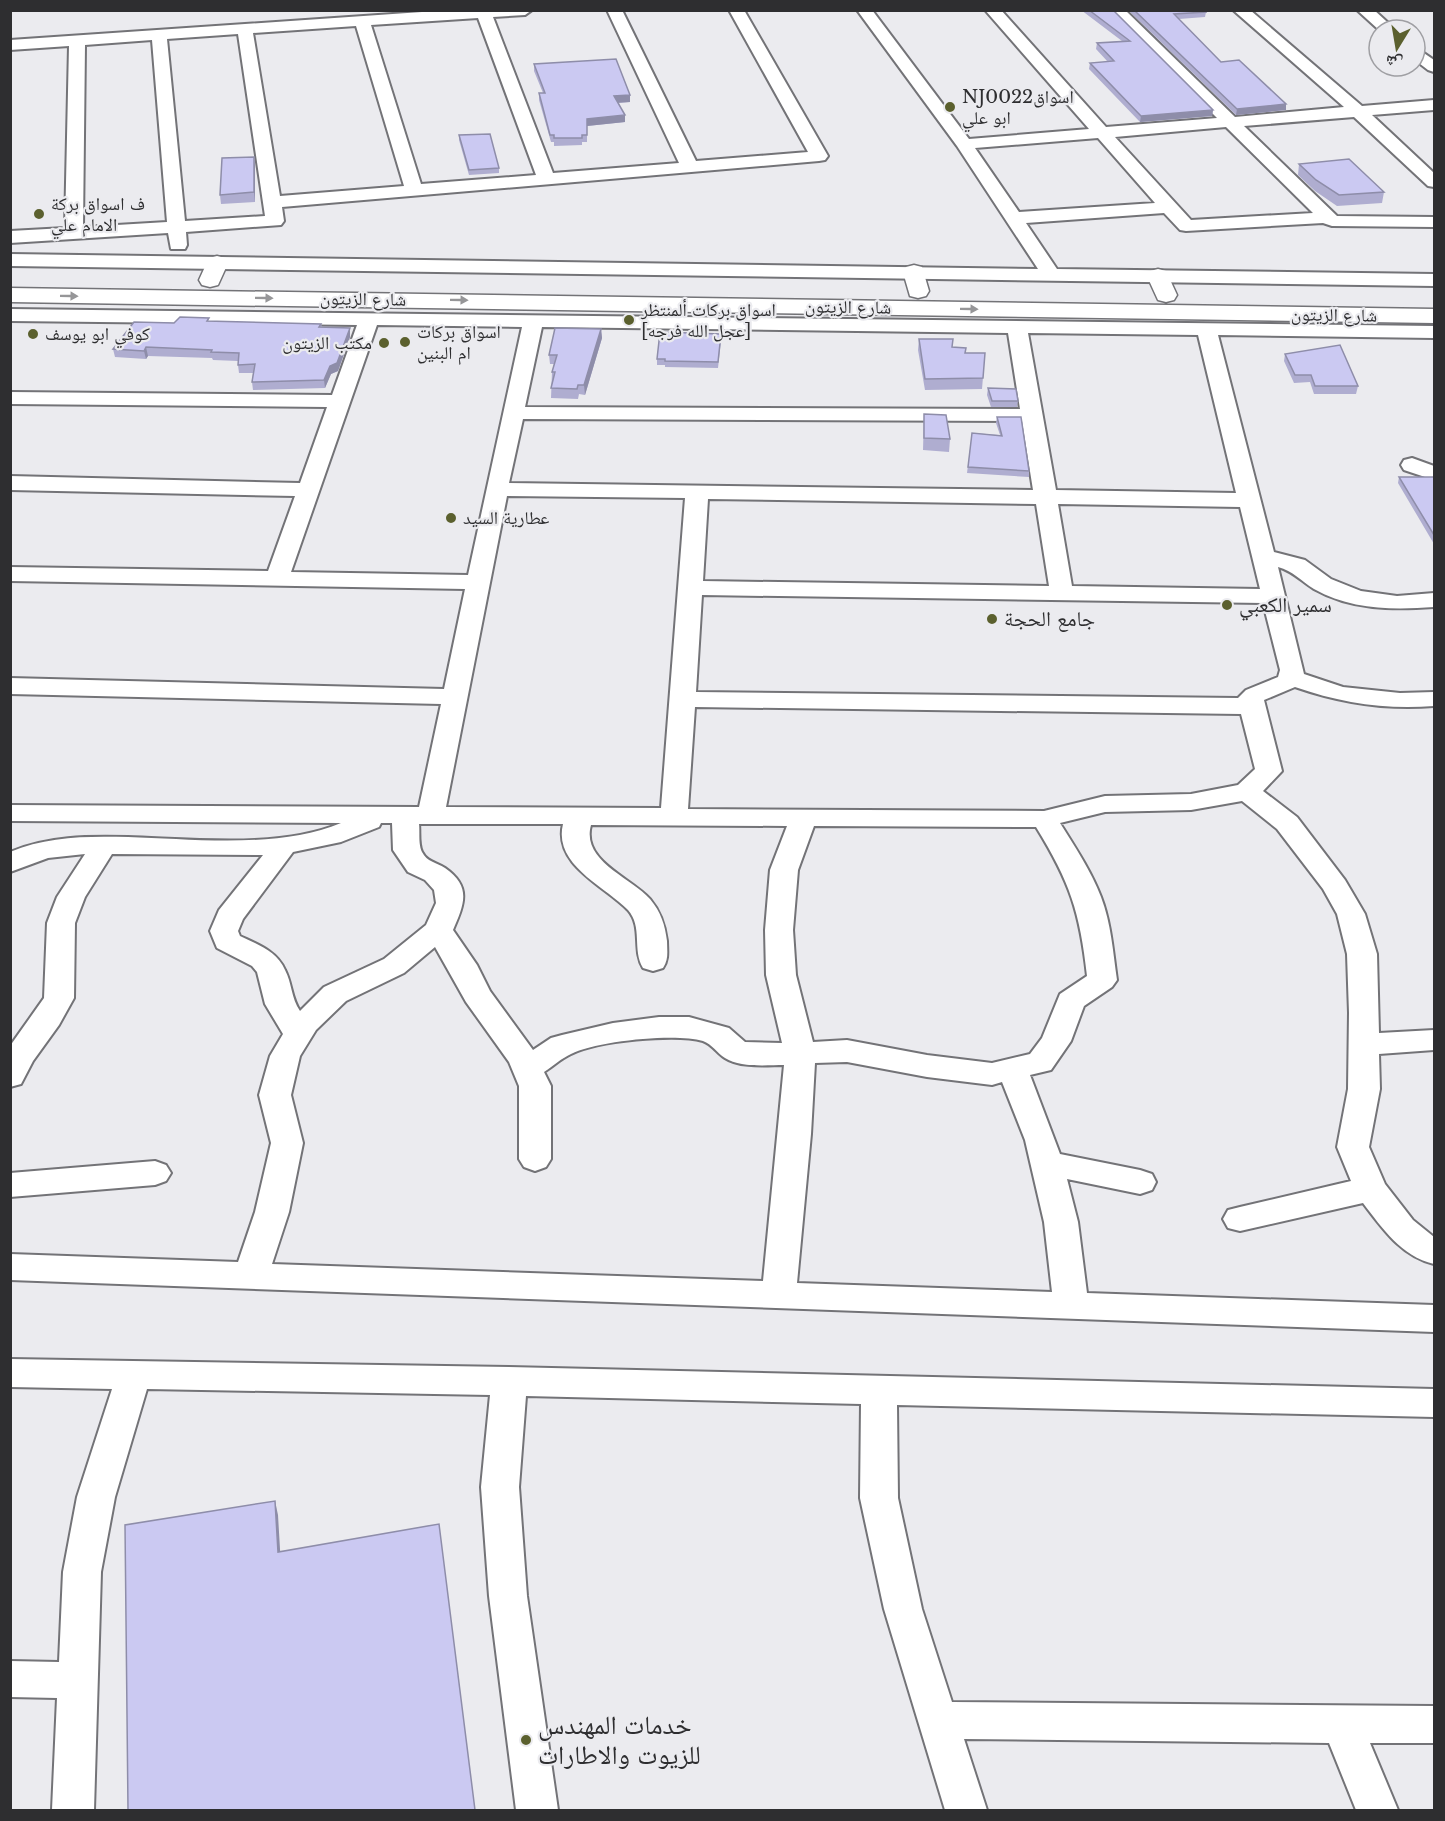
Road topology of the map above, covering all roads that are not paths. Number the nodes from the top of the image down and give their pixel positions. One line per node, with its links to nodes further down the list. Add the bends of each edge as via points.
1 (525, 10): 8 (street)
2 (614, 10): 20 (street)
3 (735, 10): 20 (street, via 819,156)
4 (864, 10): 19 (street)
5 (992, 10): 18 (street)
6 (1116, 10): 17 (street)
7 (1240, 10): 16 (street)
8 (484, 13): 9 (street); 21 (street)
9 (399, 15): 10 (street)
10 (363, 21): 11 (street); 23 (street)
11 (245, 29): 12 (street); 24 (street)
12 (159, 35): 13 (street); 29 (street)
13 (77, 40): 14 (street); 30 (street)
14 (10, 45)
15 (1434, 105): 16 (street)
16 (1358, 111): 17 (street); 22 (street)
17 (1230, 122): 18 (street); 26 (street)
18 (1103, 133): 19 (street); 25 (street)
19 (964, 144): 27 (street)
20 (690, 167): 21 (street)
21 (546, 179): 23 (street)
22 (1434, 182)
23 (414, 190): 24 (street)
24 (273, 202): 29 (street, via 275,220)
25 (1169, 207): 26 (street, via 1186,226); 27 (street)
26 (1329, 217): 28 (street, via 1332,221)
27 (1013, 218): 35 (street)
28 (1434, 222)
29 (178, 227): 30 (street); 33 (street)
30 (74, 233): 31 (street)
31 (10, 237)
32 (10, 260): 33 (street)
33 (177, 262): 34 (street)
34 (214, 272): 36 (main road, شارع الزيتون); 38 (street); 40 (main road, شارع الزيتون)
35 (1051, 274): 38 (street); 39 (street)
36 (10, 278)
37 (1434, 280): 39 (street)
38 (916, 282): 39 (main road, شارع الزيتون); 42 (main road, شارع الزيتون)
39 (1162, 285): 44 (main road, شارع الزيتون)
40 (501, 292): 42 (main road, شارع الزيتون); 43 (main road, شارع الزيتون, one-way to 40)
41 (10, 295): 43 (main road, شارع الزيتون, one-way to 43)
42 (591, 295): 48 (main road, شارع الزيتون)
43 (130, 297): 46 (main road)
44 (1434, 298)
45 (10, 315): 46 (street)
46 (118, 316): 49 (street)
47 (1434, 316): 48 (main road, شارع الزيتون, one-way to 47)
48 (941, 317): 50 (street); 51 (street)
49 (369, 320): 50 (street); 55 (street)
50 (533, 321): 56 (street)
51 (1017, 327): 52 (street); 57 (street)
52 (1206, 329): 53 (street); 65 (street)
53 (1434, 332)
54 (10, 398): 55 (street)
55 (339, 401): 62 (street)
56 (514, 412): 57 (street); 61 (street)
57 (1032, 415): 64 (street)
58 (1412, 465): 59 (street)
59 (1434, 474)
60 (10, 483): 62 (street)
61 (496, 489): 63 (street); 69 (street)
62 (308, 490): 68 (street)
63 (697, 492): 64 (street); 70 (street)
64 (1045, 497): 65 (street); 71 (street)
65 (1249, 500): 66 (street)
66 (1263, 556): 72 (street); 73 (street, via 1298,566 1323,584 1356,598 1397,603)
67 (10, 574): 68 (street)
68 (277, 579): 69 (street)
69 (478, 582): 76 (street)
70 (691, 588): 71 (street); 77 (street)
71 (1062, 594): 72 (street)
72 (1273, 596): 74 (street)
73 (1434, 600)
74 (1292, 678): 78 (street, via 1339,694 1400,701); 79 (street, via 1255,693)
75 (10, 686): 76 (street)
76 (455, 696): 82 (street)
77 (683, 699): 79 (street); 84 (street)
78 (1434, 699)
79 (1250, 706): 80 (street, via 1269,771)
80 (1247, 792): 86 (street, via 1191,802 1104,804); 94 (street, via 1287,823 1335,886 1351,914 1362,954)
81 (10, 813): 82 (street)
82 (406, 816): 83 (street); 87 (street, via 327,838); 90 (street, via 407,850 418,866 435,874 448,888 450,903)
83 (579, 817): 84 (street); 91 (street, via 575,834 581,855 629,893 648,917)
84 (674, 818): 85 (street)
85 (803, 818): 86 (street); 95 (street, via 784,870 778,930 781,975)
86 (1044, 819): 97 (street, via 1087,899 1102,980 1071,1001 1056,1041 1040,1062)
87 (285, 844): 88 (street); 92 (street, via 229,917 224,931 227,941 262,959 271,970 280,1004)
88 (104, 845): 89 (street, via 78,844 22,856); 98 (street, via 71,897 61,923 59,998)
89 (10, 863)
90 (438, 930): 92 (street, via 394,966 335,994); 96 (street)
91 (653, 962)
92 (299, 1034): 108 (street, via 285,1056 275,1095 287,1143 272,1212)
93 (1434, 1040): 94 (street)
94 (1364, 1044): 104 (street, via 1364,1089 1353,1147)
95 (800, 1053): 96 (street, via 737,1052 718,1035 689,1027 659,1027 562,1045); 97 (street, via 847,1051 992,1074); 109 (street)
96 (527, 1069): 99 (street, via 535,1086)
97 (1012, 1069): 100 (street)
98 (10, 1076)
99 (535, 1159)
100 (1047, 1163): 102 (street); 110 (street, via 1061,1222)
101 (155, 1173): 103 (street)
102 (1140, 1182)
103 (10, 1185)
104 (1371, 1189): 105 (street); 106 (street, via 1401,1229 1427,1250)
105 (1240, 1219)
106 (1434, 1251)
107 (10, 1266): 108 (street)
108 (251, 1275): 109 (street)
109 (779, 1295): 110 (street)
110 (1071, 1305): 111 (street)
111 (1434, 1319)
112 (10, 1373): 113 (street)
113 (134, 1375): 114 (street); 118 (street, via 96,1497 82,1572)
114 (509, 1381): 115 (street); 123 (street, via 500,1487 508,1596)
115 (879, 1391): 116 (street); 119 (street, via 879,1498 903,1609)
116 (1434, 1402)
117 (10, 1679): 118 (street)
118 (77, 1681): 122 (street)
119 (938, 1720): 120 (street); 124 (street)
120 (1341, 1723): 121 (street); 125 (street)
121 (1434, 1725)
122 (73, 1810)
123 (537, 1810)
124 (966, 1810)
125 (1377, 1810)

